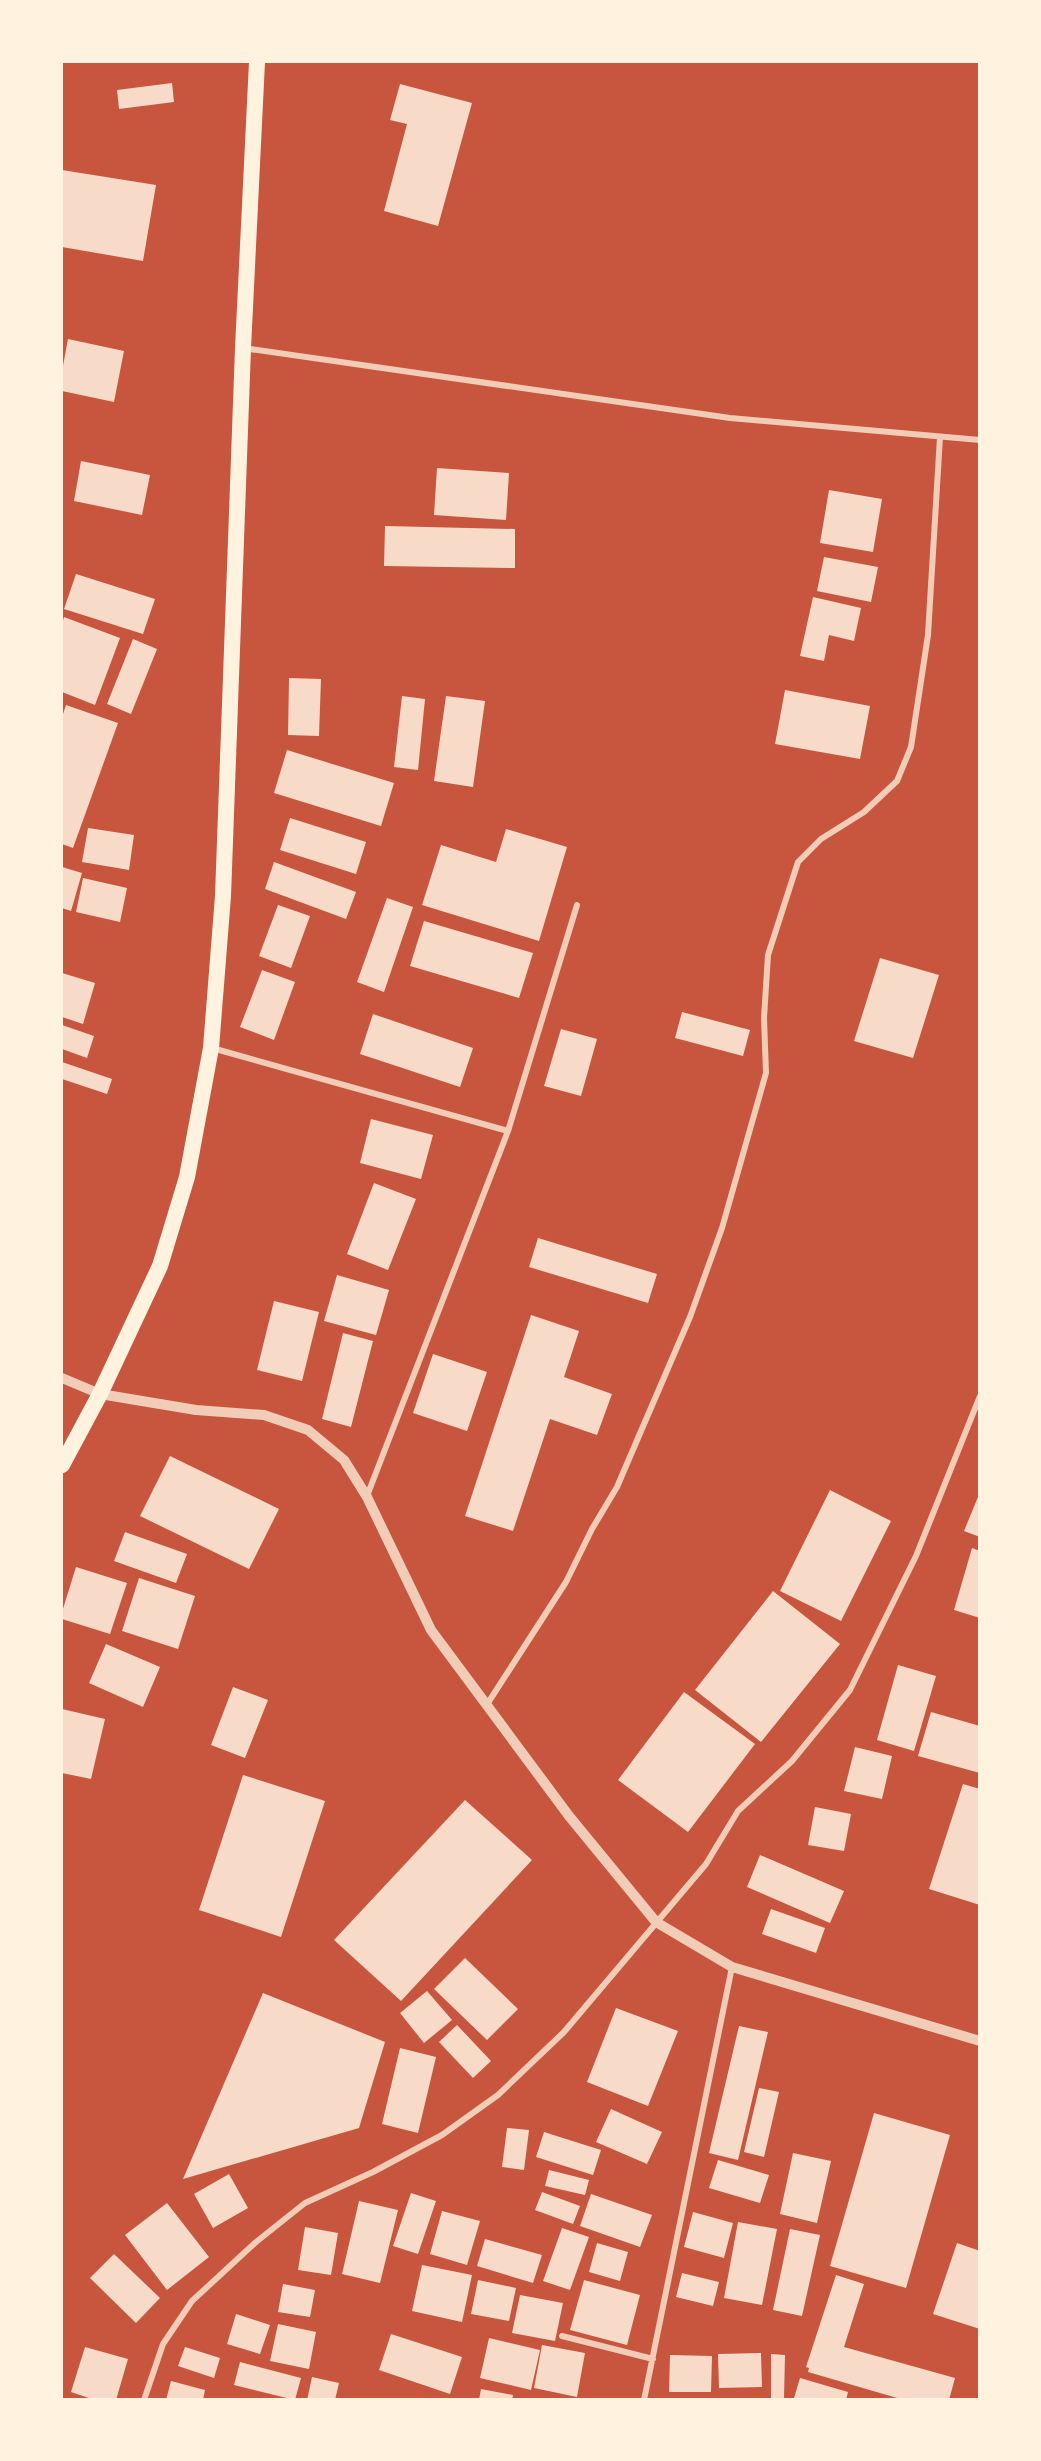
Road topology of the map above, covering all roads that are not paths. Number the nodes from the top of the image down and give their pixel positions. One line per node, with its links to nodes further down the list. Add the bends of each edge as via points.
1 (257, 62): 2 (highway)
2 (243, 348): 3 (street, via 730,418); 6 (highway, via 224,896)
3 (940, 437): 4 (street); 13 (street, via 928,636 911,747 897,781 864,812 821,839 798,862 768,955 766,1073 722,1228 690,1317 617,1487 566,1582)
4 (980, 440)
5 (577, 905): 7 (street)
6 (211, 1048): 7 (street); 9 (highway, via 187,1177 160,1266)
7 (508, 1131): 12 (street)
8 (62, 1378): 9 (street)
9 (100, 1394): 11 (highway); 12 (street, via 196,1410 264,1415 308,1430 344,1460)
10 (980, 1396): 14 (street, via 916,1556 850,1690 792,1761 738,1811 706,1864)
11 (62, 1465)
12 (367, 1497): 13 (street, via 431,1630)
13 (486, 1707): 14 (street)
14 (656, 1922): 15 (street); 19 (street, via 564,2032 498,2095 442,2135 305,2203 192,2301 164,2344)
15 (732, 1967): 16 (street); 18 (street)
16 (980, 2041)
17 (562, 2336): 18 (street)
18 (653, 2359): 20 (street)
19 (144, 2400)
20 (644, 2400)

